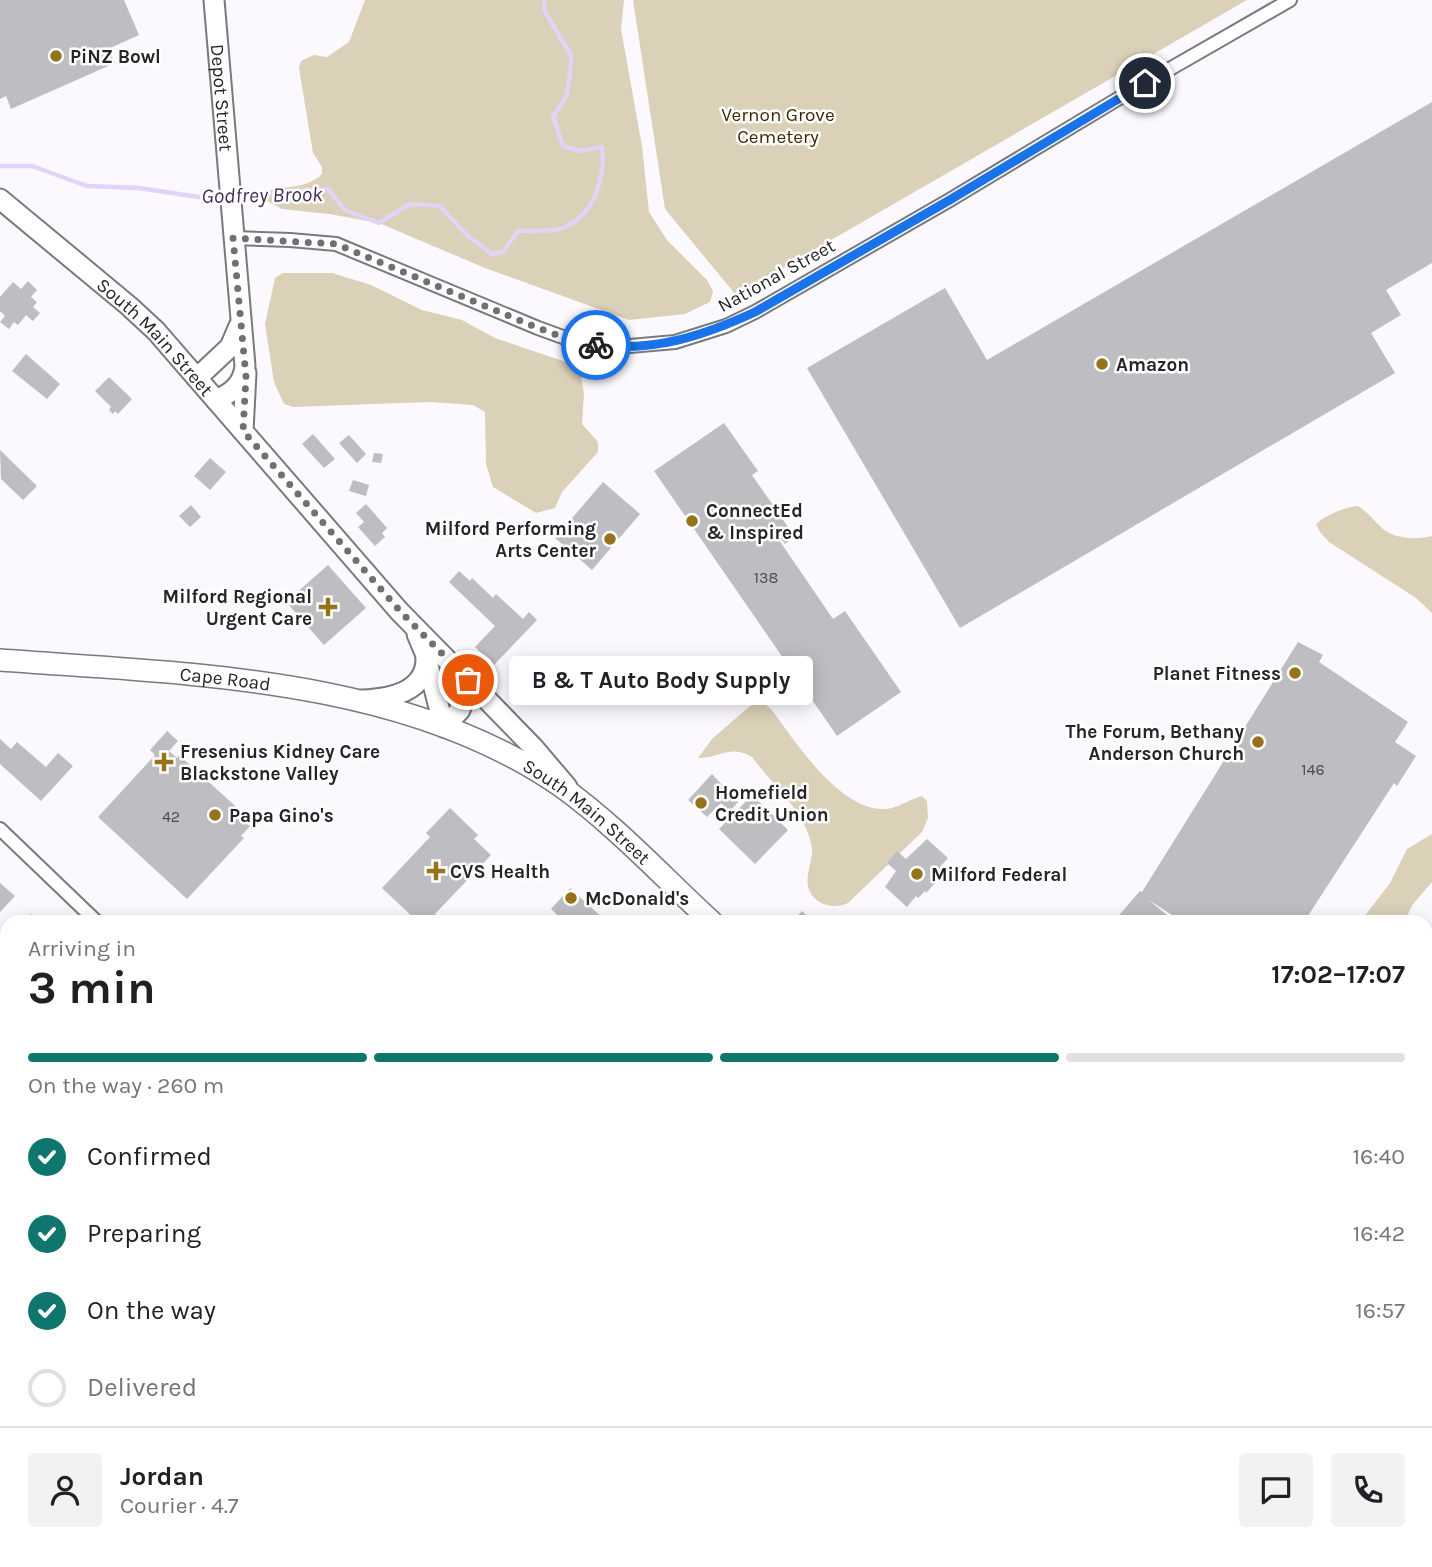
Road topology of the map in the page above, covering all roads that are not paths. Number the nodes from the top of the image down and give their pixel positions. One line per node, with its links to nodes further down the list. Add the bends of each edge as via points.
1 (214, 0): 4 (main road, Depot Street)
2 (1290, 0): 4 (street, National Street, via 755,312 675,342 619,347 571,340 336,244)
3 (0, 199): 7 (main road, South Main Street, via 136,312)
4 (233, 238): 5 (main road, Depot Street)
5 (240, 322): 6 (main road, Depot Street); 7 (main road, via 230,347)
6 (245, 366): 8 (main road, via 238,386); 9 (main road, Depot Street)
7 (197, 378): 8 (main road, South Main Street)
8 (216, 400): 9 (main road, South Main Street)
9 (243, 431): 10 (main road, South Main Street)
10 (405, 617): 11 (main road, South Main Street); 13 (main road, South Main Street)
11 (426, 658): 14 (main road, via 425,674 409,689); 15 (main road, South Main Street)
12 (0, 660): 14 (main road, Cape Road, via 207,677)
13 (452, 664): 15 (main road, South Main Street, via 463,682 464,698 460,710); 16 (main road)
14 (357, 700): 15 (main road, Cape Road)
15 (444, 727): 16 (main road, South Main Street, via 506,755)
16 (574, 796): 19 (main road, South Main Street)
17 (0, 829): 18 (street)
18 (90, 915)
19 (705, 915)

